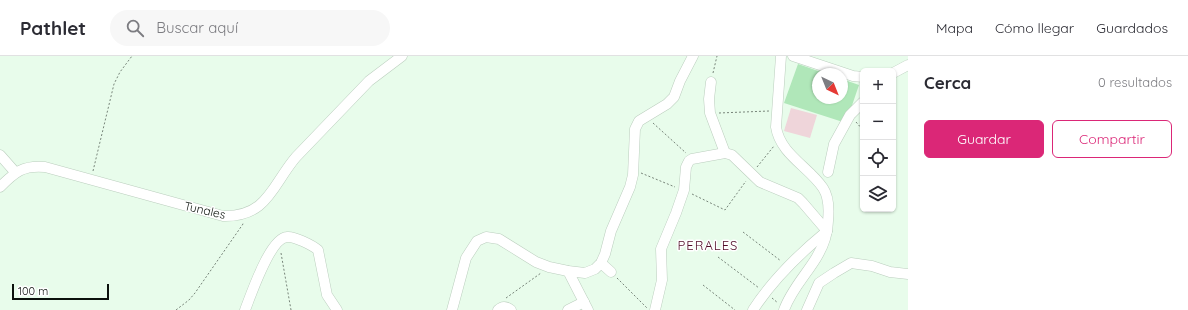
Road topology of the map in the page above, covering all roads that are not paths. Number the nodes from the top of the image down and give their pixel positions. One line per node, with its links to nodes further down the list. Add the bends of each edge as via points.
1 (402, 56): 12 (street, Tunales, via 369,81 296,157 263,203 243,214 223,216 45,167 35,166)
2 (693, 56): 16 (street, via 674,97 639,121 635,129 630,187 611,231)
3 (780, 56): 15 (street, via 776,127 780,140 799,164 824,188 828,204)
4 (793, 56): 7 (street)
5 (908, 65): 6 (street)
6 (896, 71)
7 (860, 77)
8 (711, 82): 10 (street, via 710,113)
9 (861, 104): 13 (street, via 850,115 834,144)
10 (724, 153): 15 (street, via 732,155 760,182 798,198); 26 (street, via 692,159 686,167 684,190 660,249 662,280)
11 (0, 155): 12 (street)
12 (15, 172): 14 (street, Tunales)
13 (828, 172)
14 (0, 187)
15 (827, 231): 21 (street, via 820,251); 27 (street, via 788,266 764,292)
16 (601, 263): 17 (street, via 585,273); 18 (street)
17 (568, 271): 20 (street); 24 (street, via 536,262 499,240 486,237 477,241 466,258)
18 (611, 272)
19 (908, 274): 28 (street, via 851,263 819,283)
20 (586, 306): 25 (street)
21 (784, 309)
22 (245, 310): 23 (street, via 269,252 278,240 287,237 310,244 318,250 327,295)
23 (337, 310)
24 (452, 310)
25 (568, 310)
26 (655, 310)
27 (753, 310)
28 (807, 310)

